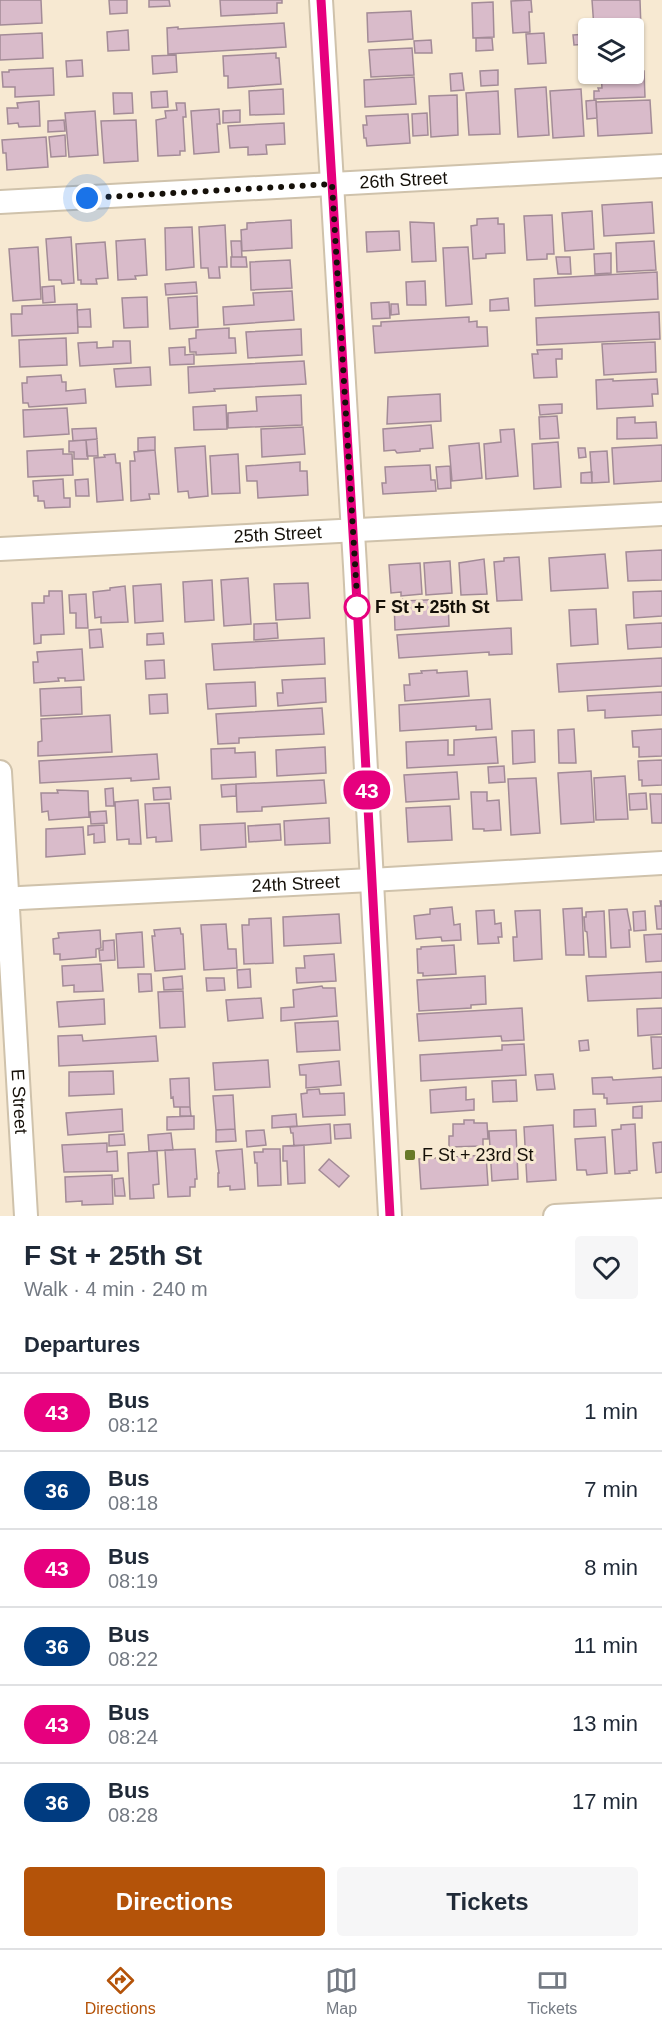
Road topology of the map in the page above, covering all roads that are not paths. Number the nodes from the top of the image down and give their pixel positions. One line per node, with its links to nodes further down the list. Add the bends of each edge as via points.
1 (321, 0): 3 (street)
2 (662, 166): 3 (street, 26th Street)
3 (332, 184): 4 (street, 26th Street); 6 (street)
4 (0, 202)
5 (662, 514): 6 (street, 25th Street)
6 (353, 530): 7 (street, 25th Street); 10 (street)
7 (0, 549)
8 (0, 772): 11 (street, E Street)
9 (662, 863): 10 (street, 24th Street)
10 (371, 880): 11 (street, 24th Street); 14 (street)
11 (3, 899): 13 (street, E Street)
12 (662, 1210): 15 (street)
13 (26, 1216)
14 (390, 1216)
15 (555, 1216)

